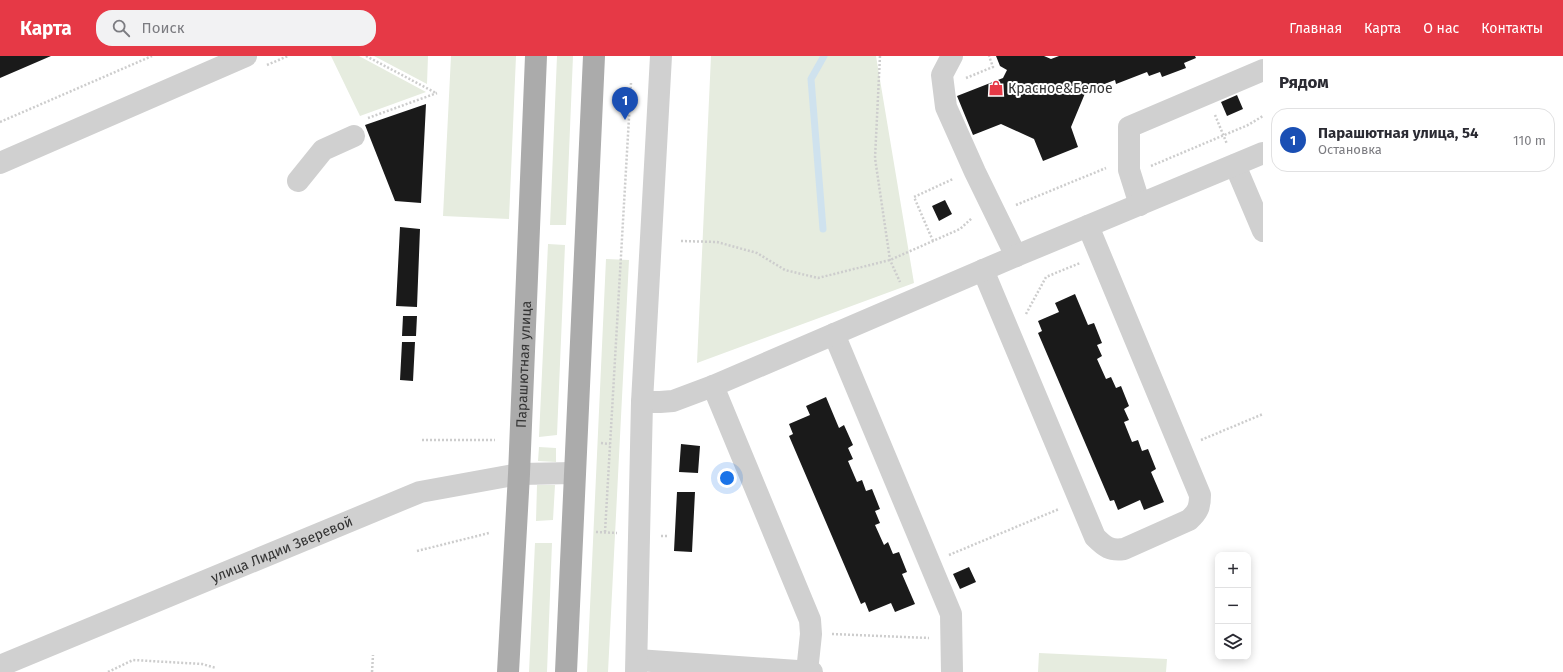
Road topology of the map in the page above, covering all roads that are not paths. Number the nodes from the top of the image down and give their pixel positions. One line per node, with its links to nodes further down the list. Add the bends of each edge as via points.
1 (246, 56): 9 (street)
2 (536, 56): 21 (main road, Парашютная улица)
3 (594, 56): 20 (main road)
4 (661, 56): 19 (street)
5 (952, 56): 15 (street, via 942,74 946,107 985,214)
6 (1263, 70): 12 (street, via 1129,128 1129,167)
7 (359, 128): 11 (street, via 323,150)
8 (1263, 153): 10 (street)
9 (0, 163)
10 (1235, 165): 12 (street); 14 (street)
11 (298, 181)
12 (1140, 205): 13 (street)
13 (1088, 226): 15 (street); 16 (street, via 1200,495 1196,514 1189,520 1124,548 1115,550 1104,546 1095,537)
14 (1263, 231)
15 (1016, 256): 16 (street)
16 (983, 270): 17 (street)
17 (834, 334): 18 (street); 28 (street, via 951,614)
18 (714, 386): 19 (street, via 674,401); 26 (street, via 810,620)
19 (642, 402): 23 (street)
20 (575, 473): 21 (street, улица Лидии Зверевой); 25 (main road)
21 (519, 474): 22 (street, улица Лидии Зверевой, via 420,492); 24 (main road, Парашютная улица)
22 (0, 666)
23 (636, 666): 26 (street)
24 (508, 672)
25 (566, 672)
26 (808, 672): 27 (street)
27 (812, 672)
28 (952, 672)

